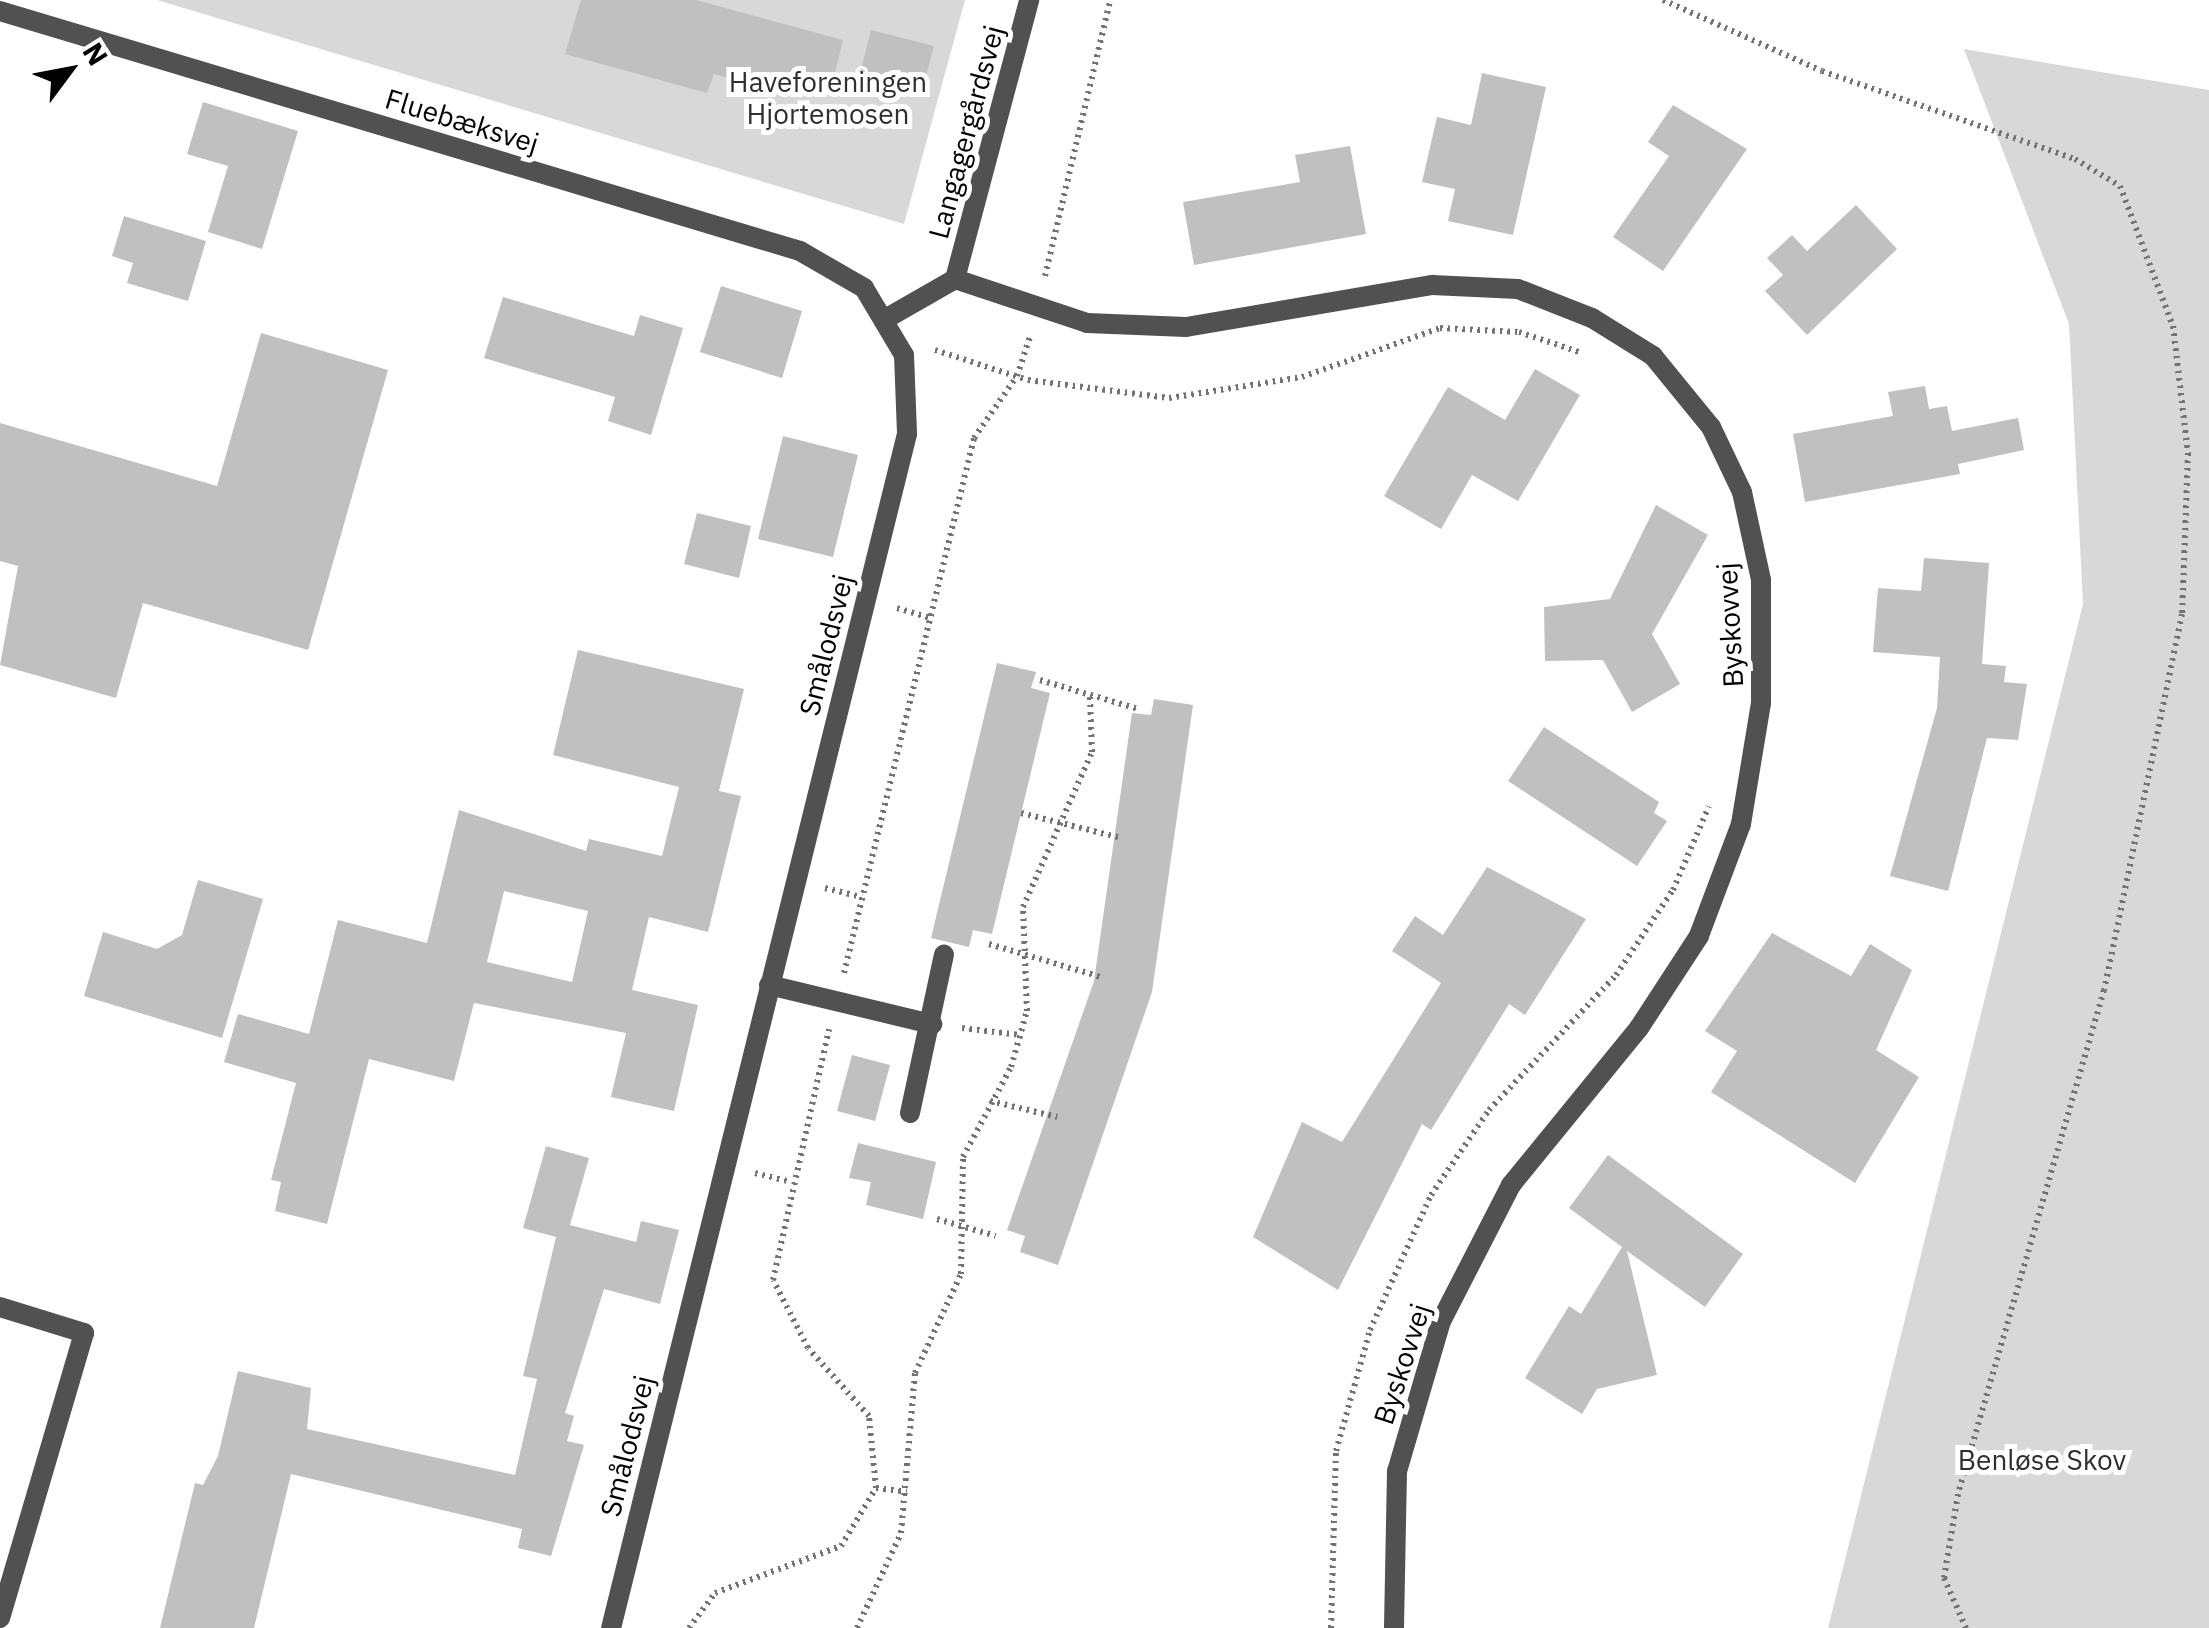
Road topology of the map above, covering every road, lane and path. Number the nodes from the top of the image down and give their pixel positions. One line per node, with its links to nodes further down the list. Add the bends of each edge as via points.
1 (1029, 0): 5 (street, Langagergårdsvej)
2 (1110, 0): 6 (path)
3 (1664, 0): 41 (path, via 1822,70 2076,160 2120,186 2173,326 2188,453 2182,614 2104,990 1958,1494 1944,1578)
4 (0, 10): 7 (street, Fluebæksvej, via 800,251 837,266)
5 (956, 279): 6 (street, Byskovvej); 7 (street)
6 (1038, 306): 10 (path); 40 (street, Byskovvej, via 1087,322 1186,327 1432,285 1518,289 1592,318 1654,356 1711,427 1742,492 1761,580 1761,703 1741,824 1698,936 1639,1028 1511,1185 1441,1320 1398,1471)
7 (886, 318): 8 (street, Smålodsvej)
8 (904, 355): 10 (path, via 940,350); 22 (street, Smålodsvej, via 907,434)
9 (1589, 355): 10 (path, via 1519,332 1440,328 1234,394 1109,394)
10 (1017, 376): 23 (path, via 974,438)
11 (1040, 680): 12 (path)
12 (1090, 697): 13 (path); 16 (path, via 1092,752)
13 (1138, 709)
14 (1711, 801): 39 (path, via 1673,890 1616,975 1489,1110 1431,1194 1370,1330 1336,1451)
15 (1021, 814): 16 (path)
16 (1059, 823): 17 (path); 20 (path, via 1024,907)
17 (1121, 838)
18 (988, 944): 20 (path)
19 (944, 955): 24 (street)
20 (1026, 955): 21 (path); 25 (path)
21 (1101, 978)
22 (769, 985): 23 (street); 36 (street, Smålodsvej)
23 (836, 1001): 24 (street); 33 (path, via 773,1280 808,1348 869,1416)
24 (932, 1024): 25 (path); 27 (street)
25 (1020, 1035): 26 (path)
26 (990, 1100): 28 (path); 30 (path, via 963,1157)
27 (910, 1113)
28 (1056, 1117)
29 (937, 1219): 30 (path)
30 (960, 1226): 31 (path); 34 (path, via 961,1274 914,1374 904,1426)
31 (996, 1236)
32 (0, 1307): 35 (street, via 84,1334)
33 (876, 1488): 34 (path); 37 (path, via 840,1546 716,1593)
34 (907, 1492): 38 (path, via 900,1533)
35 (0, 1618)
36 (610, 1628)
37 (689, 1628)
38 (857, 1628)
39 (1330, 1628)
40 (1394, 1628)
41 (1966, 1628)

